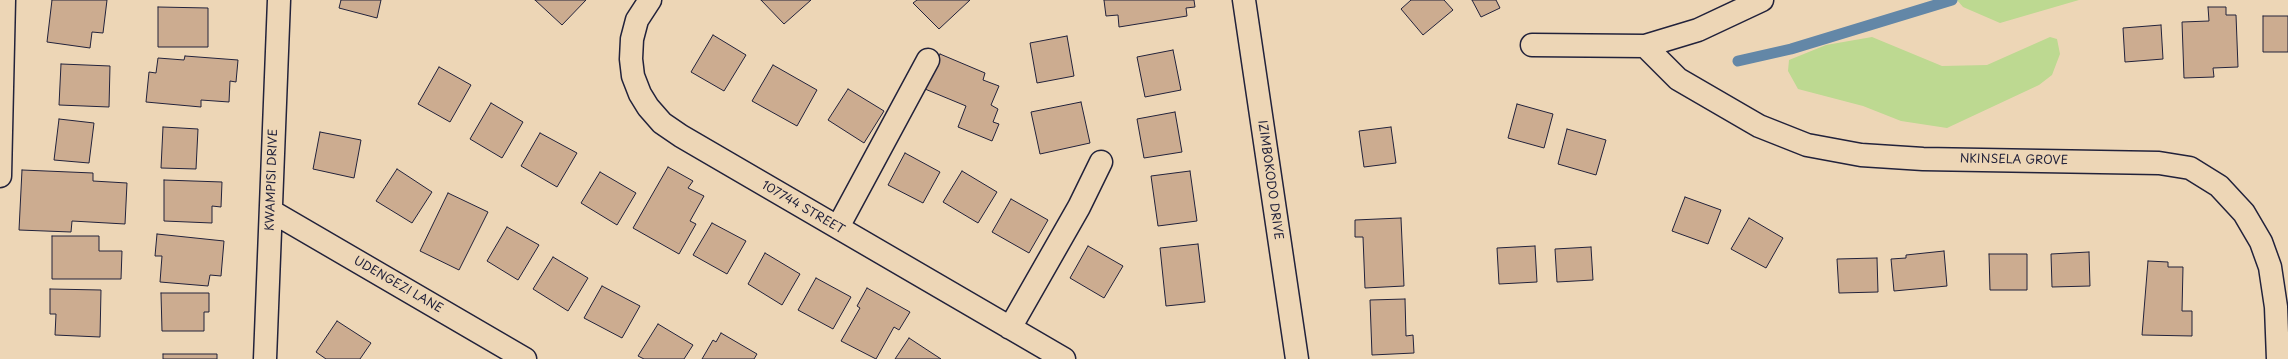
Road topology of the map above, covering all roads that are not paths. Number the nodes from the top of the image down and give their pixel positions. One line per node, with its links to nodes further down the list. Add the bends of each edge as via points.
1 (4, 0): 10 (street)
2 (279, 0): 11 (street, KWAMPISI DRIVE)
3 (650, 0): 12 (street, 107744 STREET, via 637,20 632,39 631,59 633,76 648,107 662,123 681,136)
4 (1244, 0): 17 (street, IZIMBOKODO DRIVE)
5 (1762, 0): 7 (street, via 1698,30)
6 (1532, 45): 7 (street)
7 (1645, 46): 18 (street, NKINSELA GROVE, via 1678,79 1759,126 1807,145 1861,154 1923,159 2159,162 2190,168 2219,186 2244,213 2261,242 2270,267 2276,307)
8 (928, 60): 12 (street)
9 (1101, 162): 13 (street, via 1076,214)
10 (0, 176)
11 (271, 211): 14 (street, KWAMPISI DRIVE); 15 (street, UDENGEZI LANE)
12 (838, 228): 13 (street, 107744 STREET)
13 (1010, 328): 16 (street, 107744 STREET)
14 (264, 359)
15 (525, 359)
16 (1064, 359)
17 (1297, 359)
18 (2278, 359)

